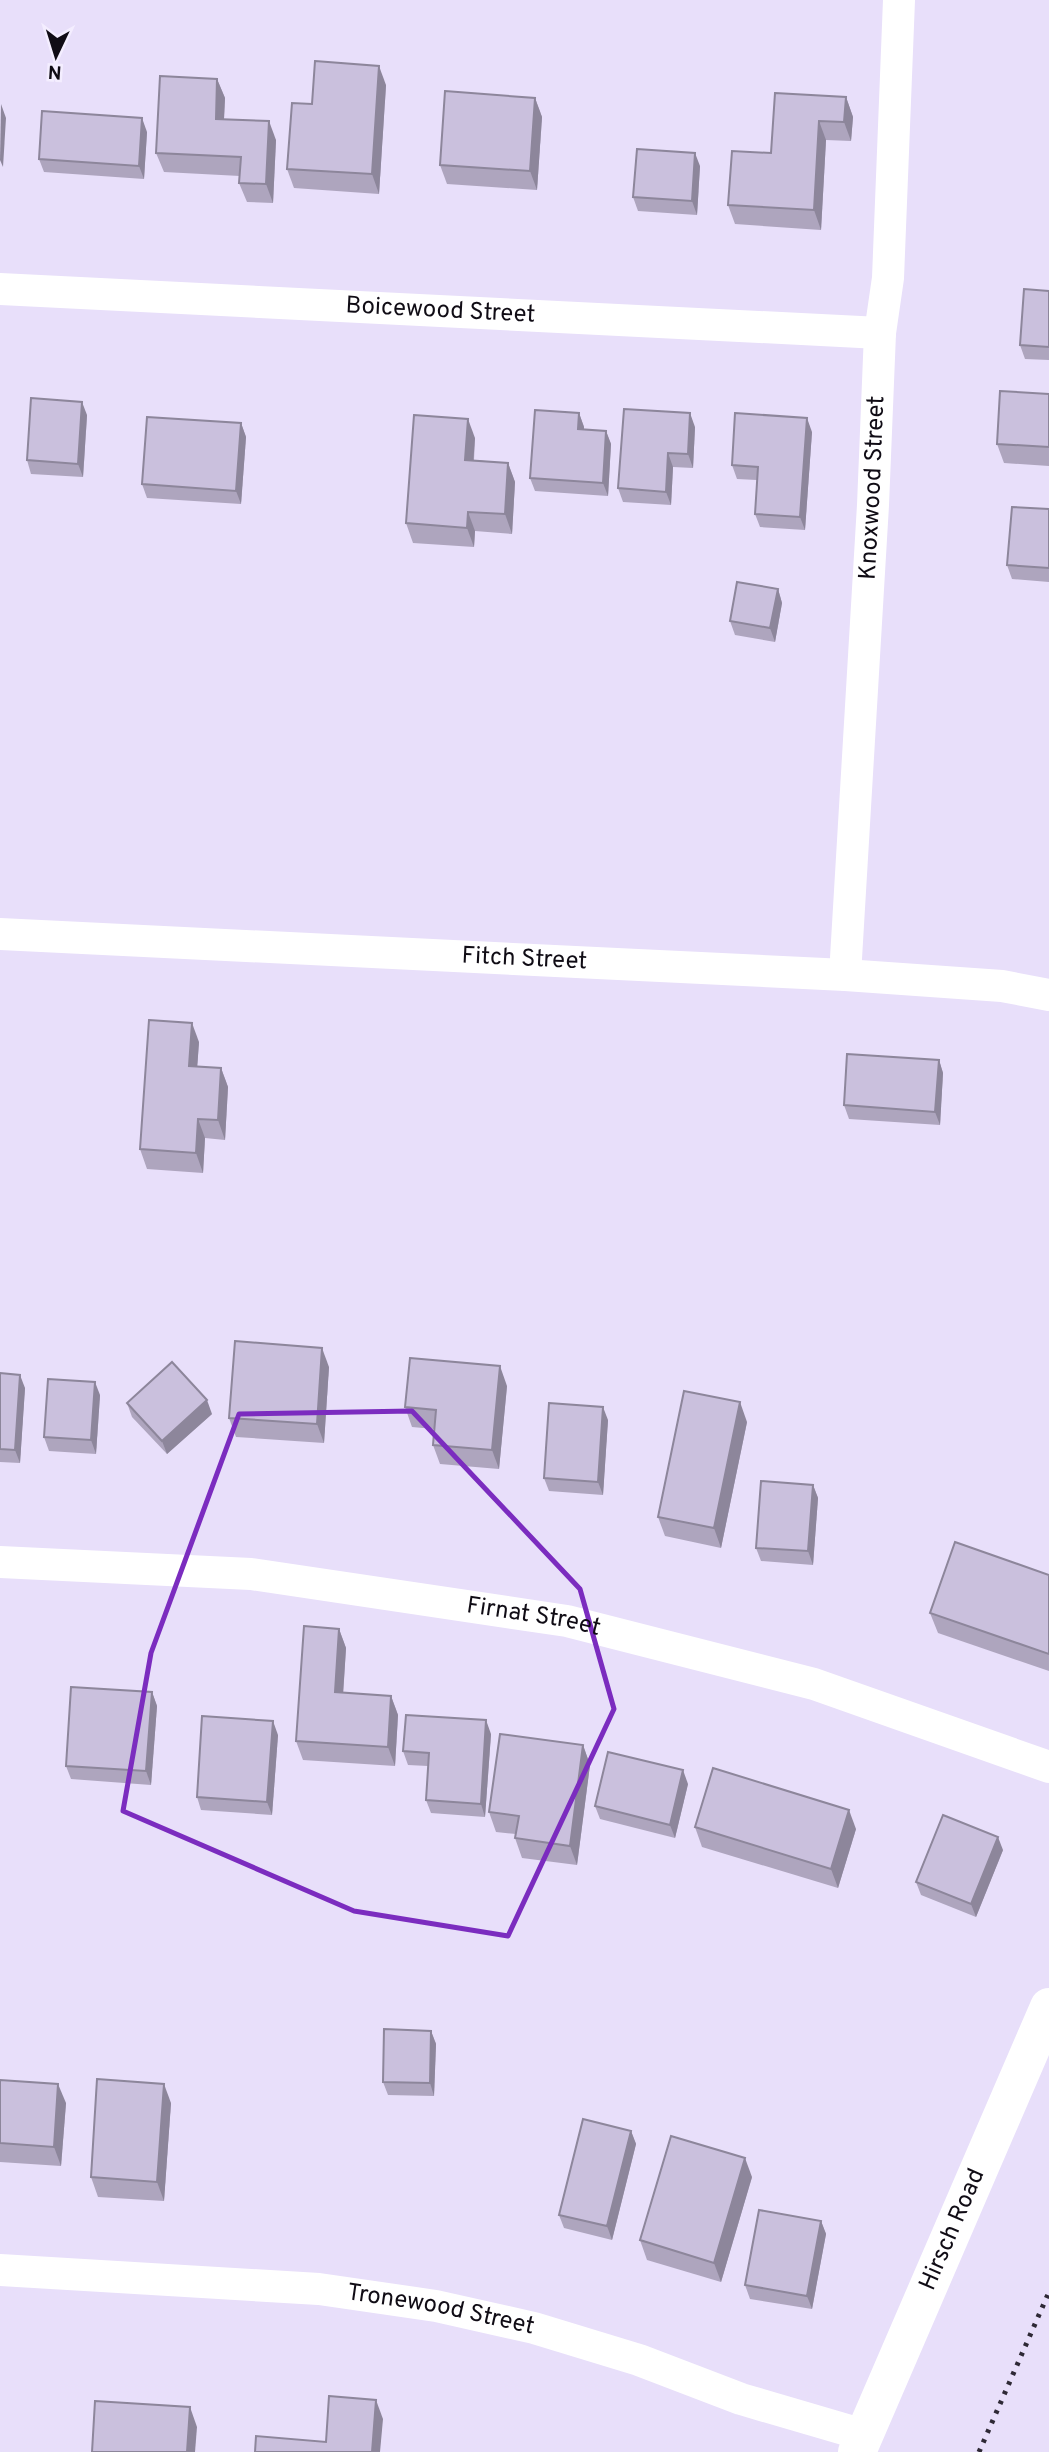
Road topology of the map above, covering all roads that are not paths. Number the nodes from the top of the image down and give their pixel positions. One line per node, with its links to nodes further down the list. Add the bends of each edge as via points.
1 (899, 0): 3 (street, Knoxwood Street, via 888,278)
2 (0, 289): 3 (street, Boicewood Street)
3 (880, 333): 5 (street, Knoxwood Street)
4 (0, 934): 5 (street, Fitch Street)
5 (845, 975): 6 (street, Fitch Street, via 1002,986)
6 (1049, 995)
7 (0, 1562): 8 (street, Firnat Street, via 251,1574 567,1621 814,1684)
8 (1049, 1767)
9 (1049, 2007): 11 (main road, Hirsch Road)
10 (0, 2270): 11 (street, Tronewood Street, via 319,2289 436,2306 639,2360)
11 (860, 2444)

